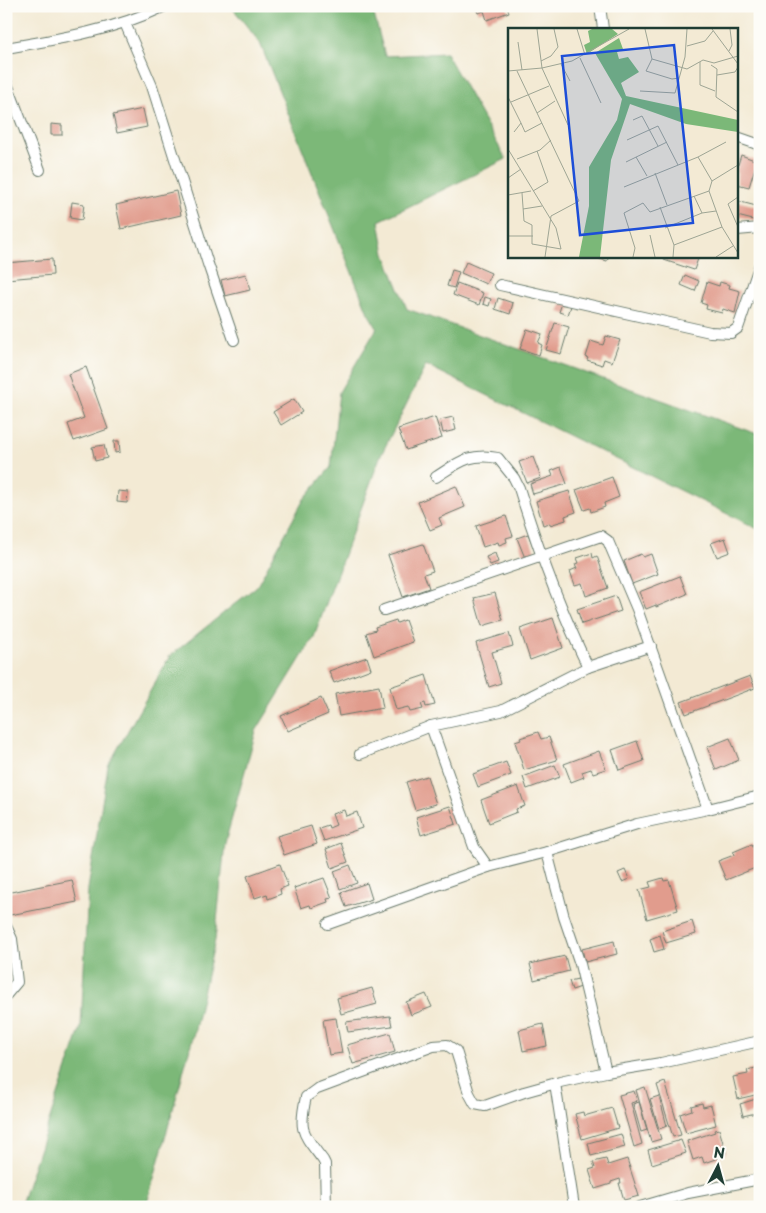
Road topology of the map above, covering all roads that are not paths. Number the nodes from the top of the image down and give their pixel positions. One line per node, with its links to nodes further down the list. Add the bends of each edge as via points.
1 (600, 6): 4 (street)
2 (162, 7): 3 (street)
3 (124, 23): 5 (street); 14 (street, via 152,86)
4 (603, 28)
5 (6, 48)
6 (6, 81): 9 (street)
7 (738, 138): 8 (street)
8 (760, 145)
9 (40, 170)
10 (760, 228): 11 (street)
11 (738, 230)
12 (760, 264): 13 (street, via 738,328 731,333 710,332)
13 (500, 285)
14 (234, 340)
15 (436, 477): 16 (street, via 468,457 487,455 498,458 519,488)
16 (540, 556): 17 (street); 18 (street, via 601,536 608,541); 19 (street)
17 (384, 610)
18 (651, 646): 19 (street); 23 (street)
19 (588, 667): 20 (street, via 501,711)
20 (431, 726): 21 (street); 25 (street, via 474,847)
21 (360, 754)
22 (760, 796): 23 (street)
23 (708, 809): 24 (street, via 637,824)
24 (547, 852): 25 (street); 30 (street, via 580,964)
25 (488, 867): 26 (street)
26 (328, 924)
27 (6, 926): 28 (street, via 12,940 17,982)
28 (6, 995)
29 (760, 1041): 30 (street)
30 (606, 1072): 31 (street)
31 (555, 1083): 33 (street, via 485,1106 475,1104 456,1051 446,1045 433,1046 318,1089 306,1097 302,1126 303,1133 325,1164); 34 (street)
32 (760, 1179): 35 (street, via 688,1193)
33 (326, 1207)
34 (574, 1207)
35 (640, 1207)

